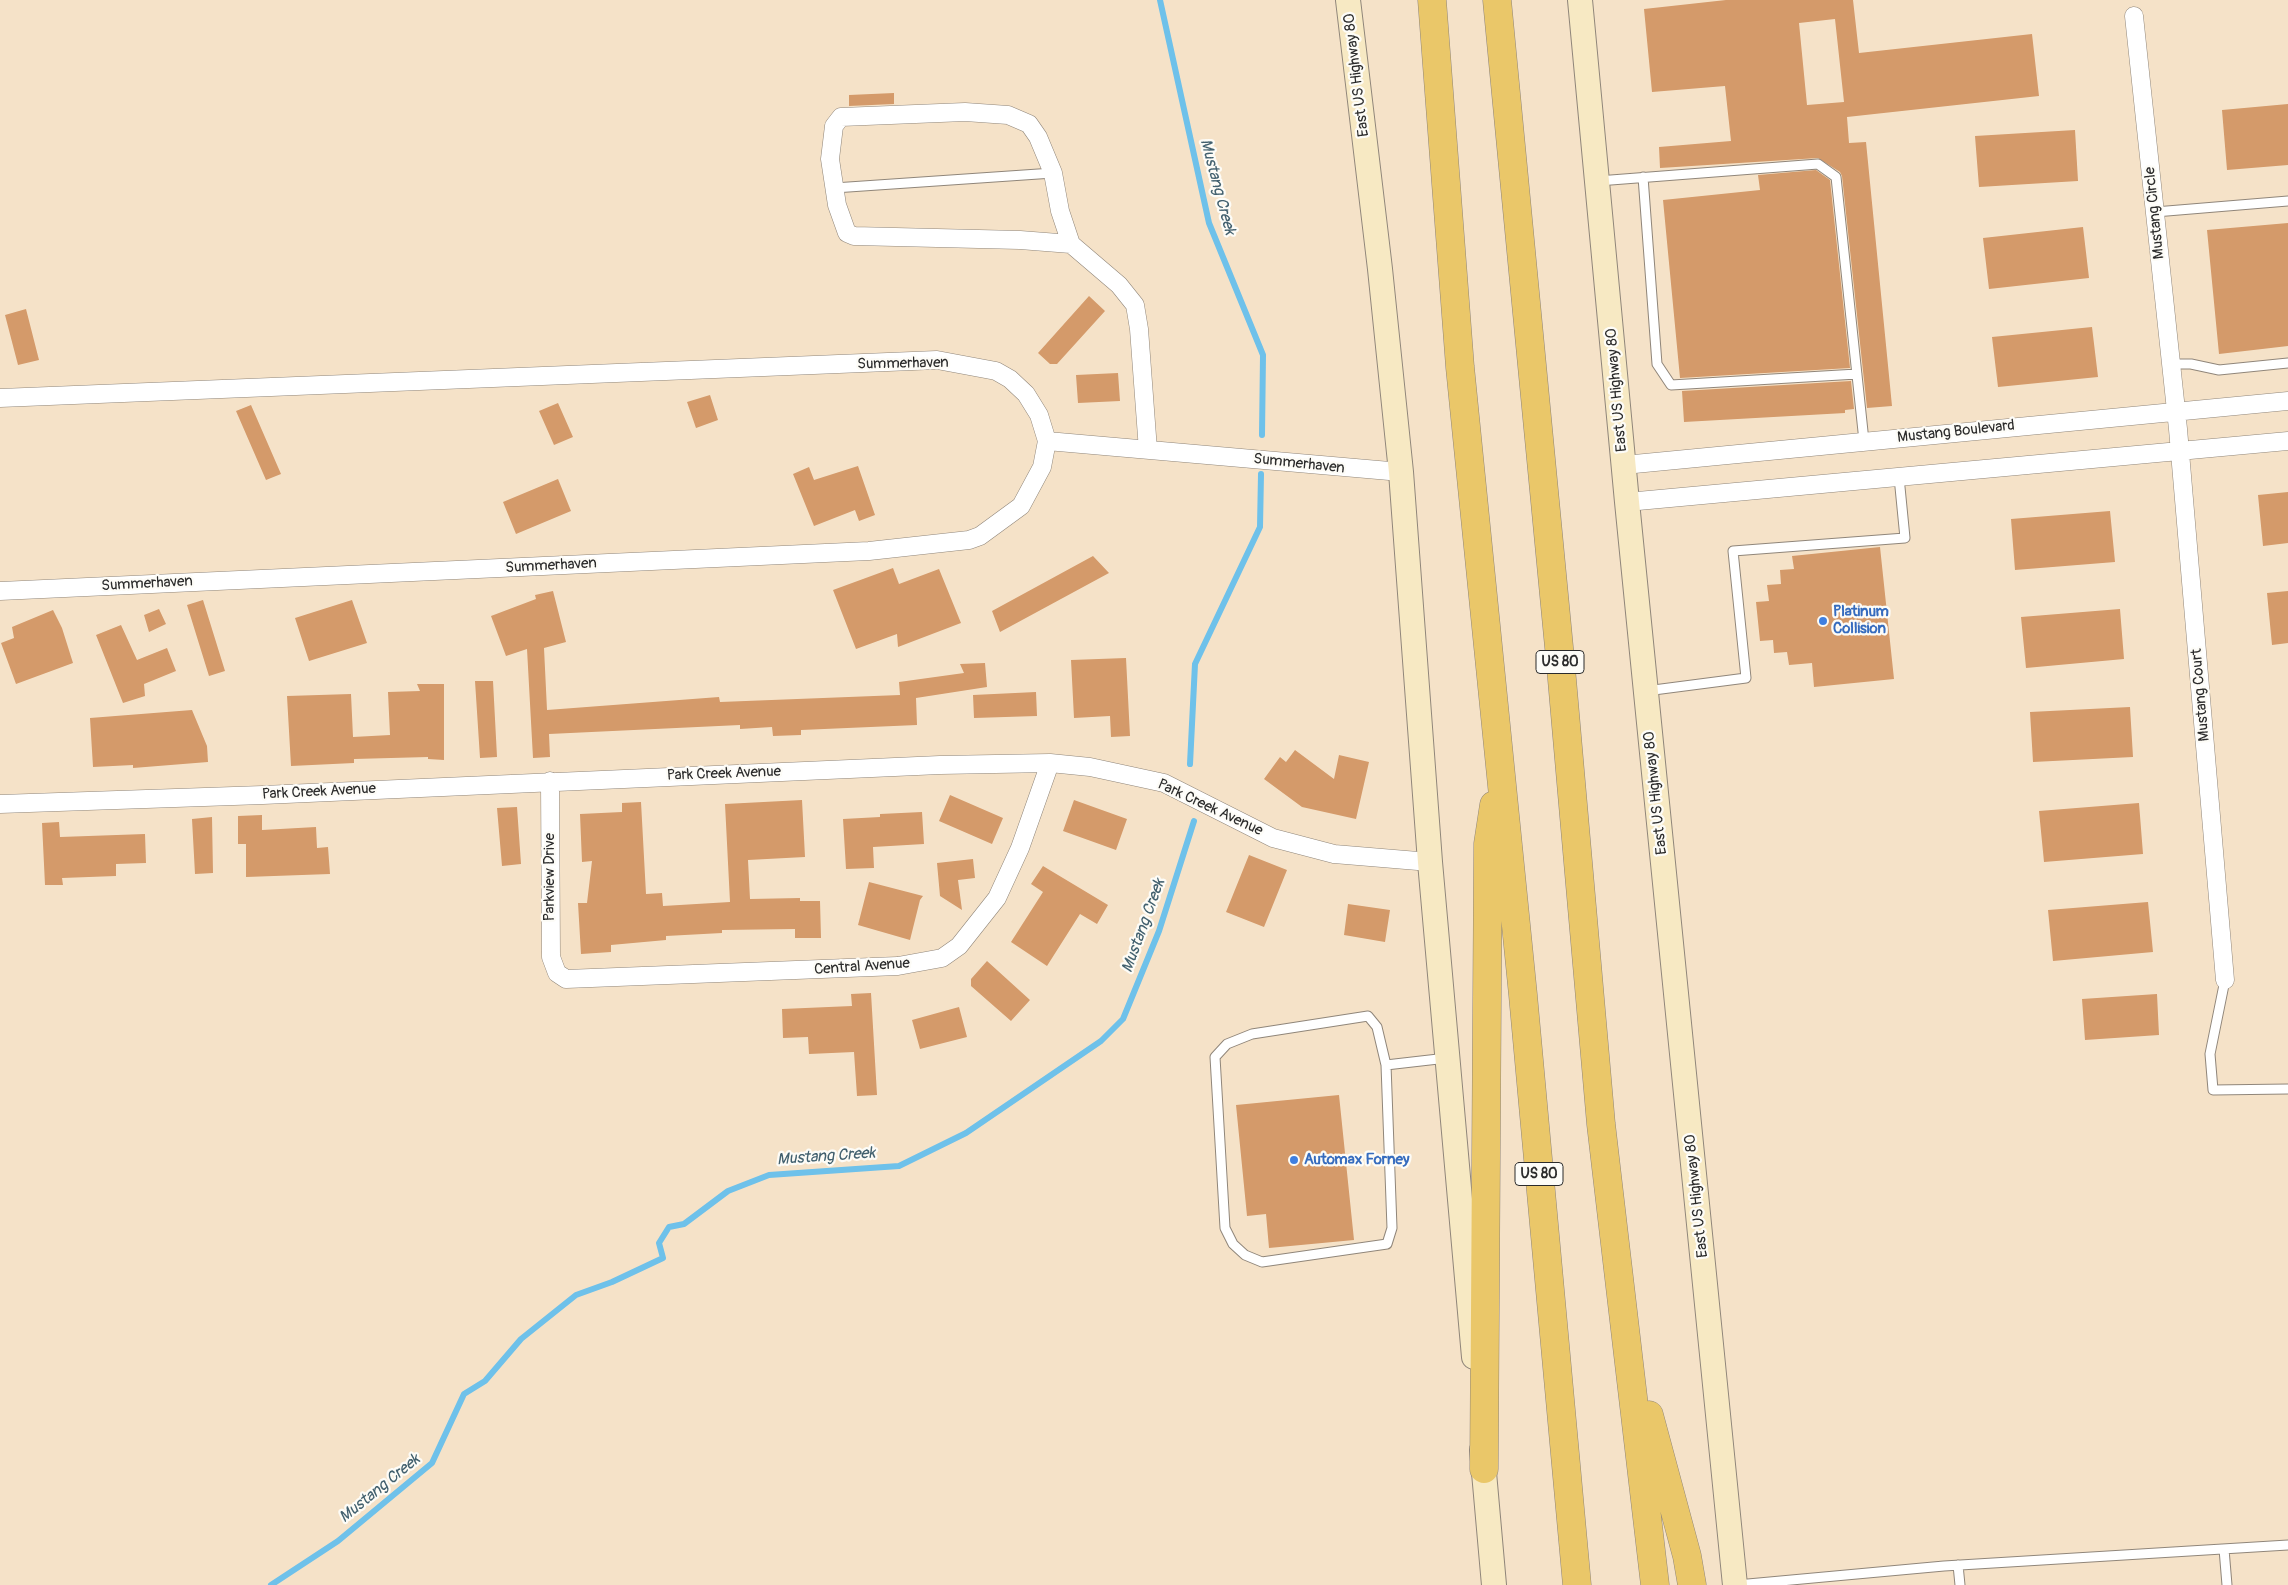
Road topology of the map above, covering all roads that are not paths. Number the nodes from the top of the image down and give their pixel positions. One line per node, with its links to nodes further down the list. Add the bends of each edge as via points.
1 (1348, 0): 25 (main road, East US Highway 80)
2 (1432, 0): 31 (highway, US 80, via 1460,366)
3 (1497, 0): 40 (highway, US 80, via 1601,1124)
4 (1580, 0): 8 (main road, East US Highway 80)
5 (2134, 16): 11 (street, Mustang Circle)
6 (1053, 173): 9 (lane); 9 (street, via 1029,124 1008,115 965,112 841,117 832,136 830,159); 12 (street, via 1060,211)
7 (1643, 178): 8 (lane); 15 (lane, via 1818,164 1836,177); 15 (lane, via 1657,364 1671,385)
8 (1598, 181): 24 (main road, East US Highway 80)
9 (834, 188): 12 (street, via 841,220 847,233 854,236)
10 (2288, 200): 11 (lane)
11 (2155, 212): 14 (street, Mustang Circle)
12 (1071, 244): 22 (street, via 1118,285 1135,305 1140,329)
13 (2288, 363): 14 (lane, via 2219,370)
14 (2171, 364): 18 (street, Mustang Circle)
15 (1857, 374): 21 (lane)
16 (0, 398): 19 (street, Summerhaven, via 937,360 996,371 1010,379 1039,415)
17 (2288, 401): 18 (street, Mustang Boulevard)
18 (2176, 410): 21 (street, Mustang Boulevard); 23 (street, Mustang Court)
19 (1047, 441): 22 (street, Summerhaven); 28 (street, Summerhaven, via 1042,467 1021,506 980,536 969,540 869,551)
20 (2288, 441): 23 (street)
21 (1864, 442): 24 (street, Mustang Boulevard)
22 (1148, 450): 25 (street, Summerhaven)
23 (2179, 450): 26 (street); 36 (street, Mustang Court)
24 (1624, 465): 27 (main road, East US Highway 80)
25 (1401, 472): 34 (main road, East US Highway 80)
26 (1898, 477): 27 (street); 29 (lane, via 1905,538 1733,551 1746,678)
27 (1627, 502): 29 (main road, East US Highway 80)
28 (0, 591)
29 (1646, 691): 49 (main road, East US Highway 80)
30 (1050, 763): 32 (street, Park Creek Avenue); 34 (street, Park Creek Avenue, via 1090,767 1164,783 1274,838 1334,854); 35 (street, Central Avenue, via 1020,848 997,898 959,946 942,958 898,966 807,970 566,979)
31 (1500, 764): 41 (highway, via 1488,844); 46 (highway, US 80)
32 (550, 780): 33 (street, Park Creek Avenue); 35 (street, Parkview Drive, via 551,957)
33 (0, 804)
34 (1430, 862): 37 (main road, East US Highway 80)
35 (557, 973)
36 (2226, 980): 39 (lane, via 2210,1054 2213,1090)
37 (1448, 1058): 38 (lane); 41 (main road, East US Highway 80)
38 (1386, 1065): 38 (lane, via 1377,1027 1368,1016 1252,1034 1226,1044 1215,1057 1225,1228 1233,1244 1245,1255 1262,1262 1386,1244 1392,1228)
39 (2288, 1089)
40 (1624, 1324): 47 (highway, US 80); 48 (highway)
41 (1484, 1469): 45 (main road, East US Highway 80)
42 (2288, 1545): 43 (lane)
43 (2224, 1549): 44 (lane); 51 (lane)
44 (1958, 1565): 49 (lane); 50 (lane)
45 (1494, 1585)
46 (1577, 1585)
47 (1655, 1585)
48 (1692, 1585)
49 (1736, 1585)
50 (1960, 1585)
51 (2227, 1585)

